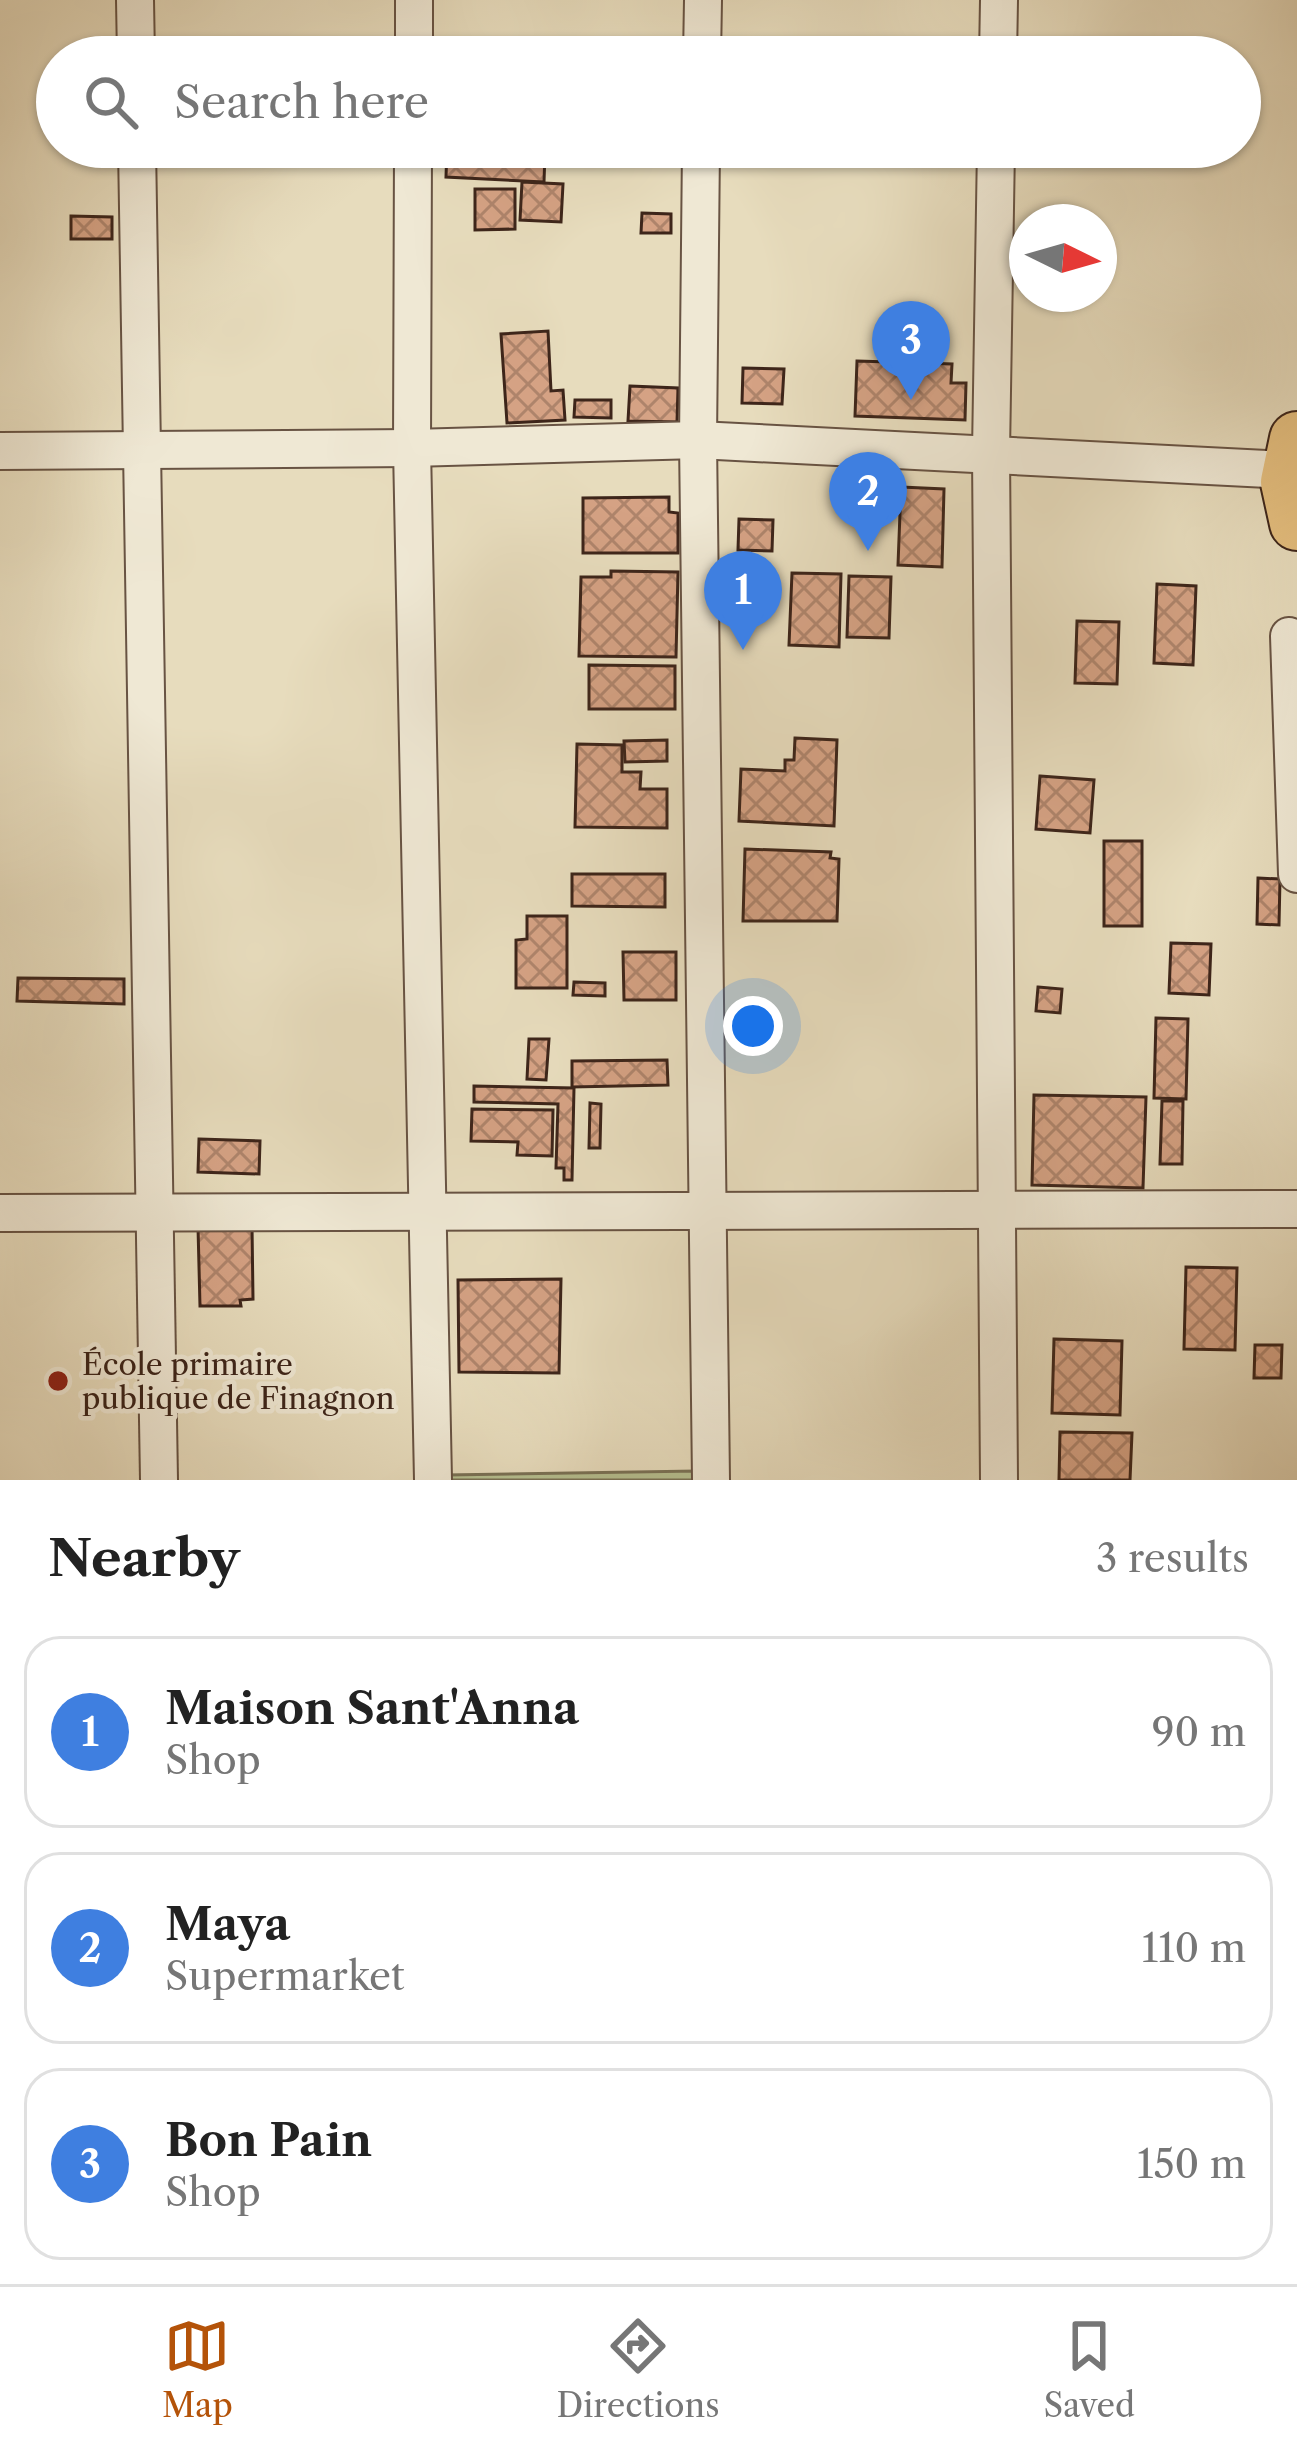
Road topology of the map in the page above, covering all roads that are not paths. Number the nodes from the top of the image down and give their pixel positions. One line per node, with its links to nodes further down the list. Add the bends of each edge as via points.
1 (135, 0): 5 (street)
2 (414, 0): 6 (street)
3 (703, 0): 7 (street)
4 (998, 0): 8 (street)
5 (136, 36)
6 (414, 36)
7 (702, 36)
8 (998, 36)
9 (137, 168): 14 (street)
10 (413, 168): 15 (street)
11 (701, 168): 13 (street)
12 (996, 168): 17 (street)
13 (698, 440): 15 (street); 17 (street); 25 (street)
14 (141, 448): 15 (street); 16 (street); 26 (street)
15 (412, 448): 24 (street)
16 (0, 451)
17 (991, 452): 18 (street); 23 (street)
18 (1293, 454): 19 (highway, via 1288,494)
19 (1297, 523)
20 (1288, 636): 21 (street)
21 (1297, 874)
22 (1297, 1209): 23 (street)
23 (995, 1210): 25 (street); 31 (street)
24 (430, 1211): 25 (street); 26 (street); 29 (street)
25 (709, 1211): 30 (street)
26 (154, 1212): 27 (street); 28 (street)
27 (0, 1213)
28 (159, 1480)
29 (433, 1480)
30 (712, 1480)
31 (999, 1480)

